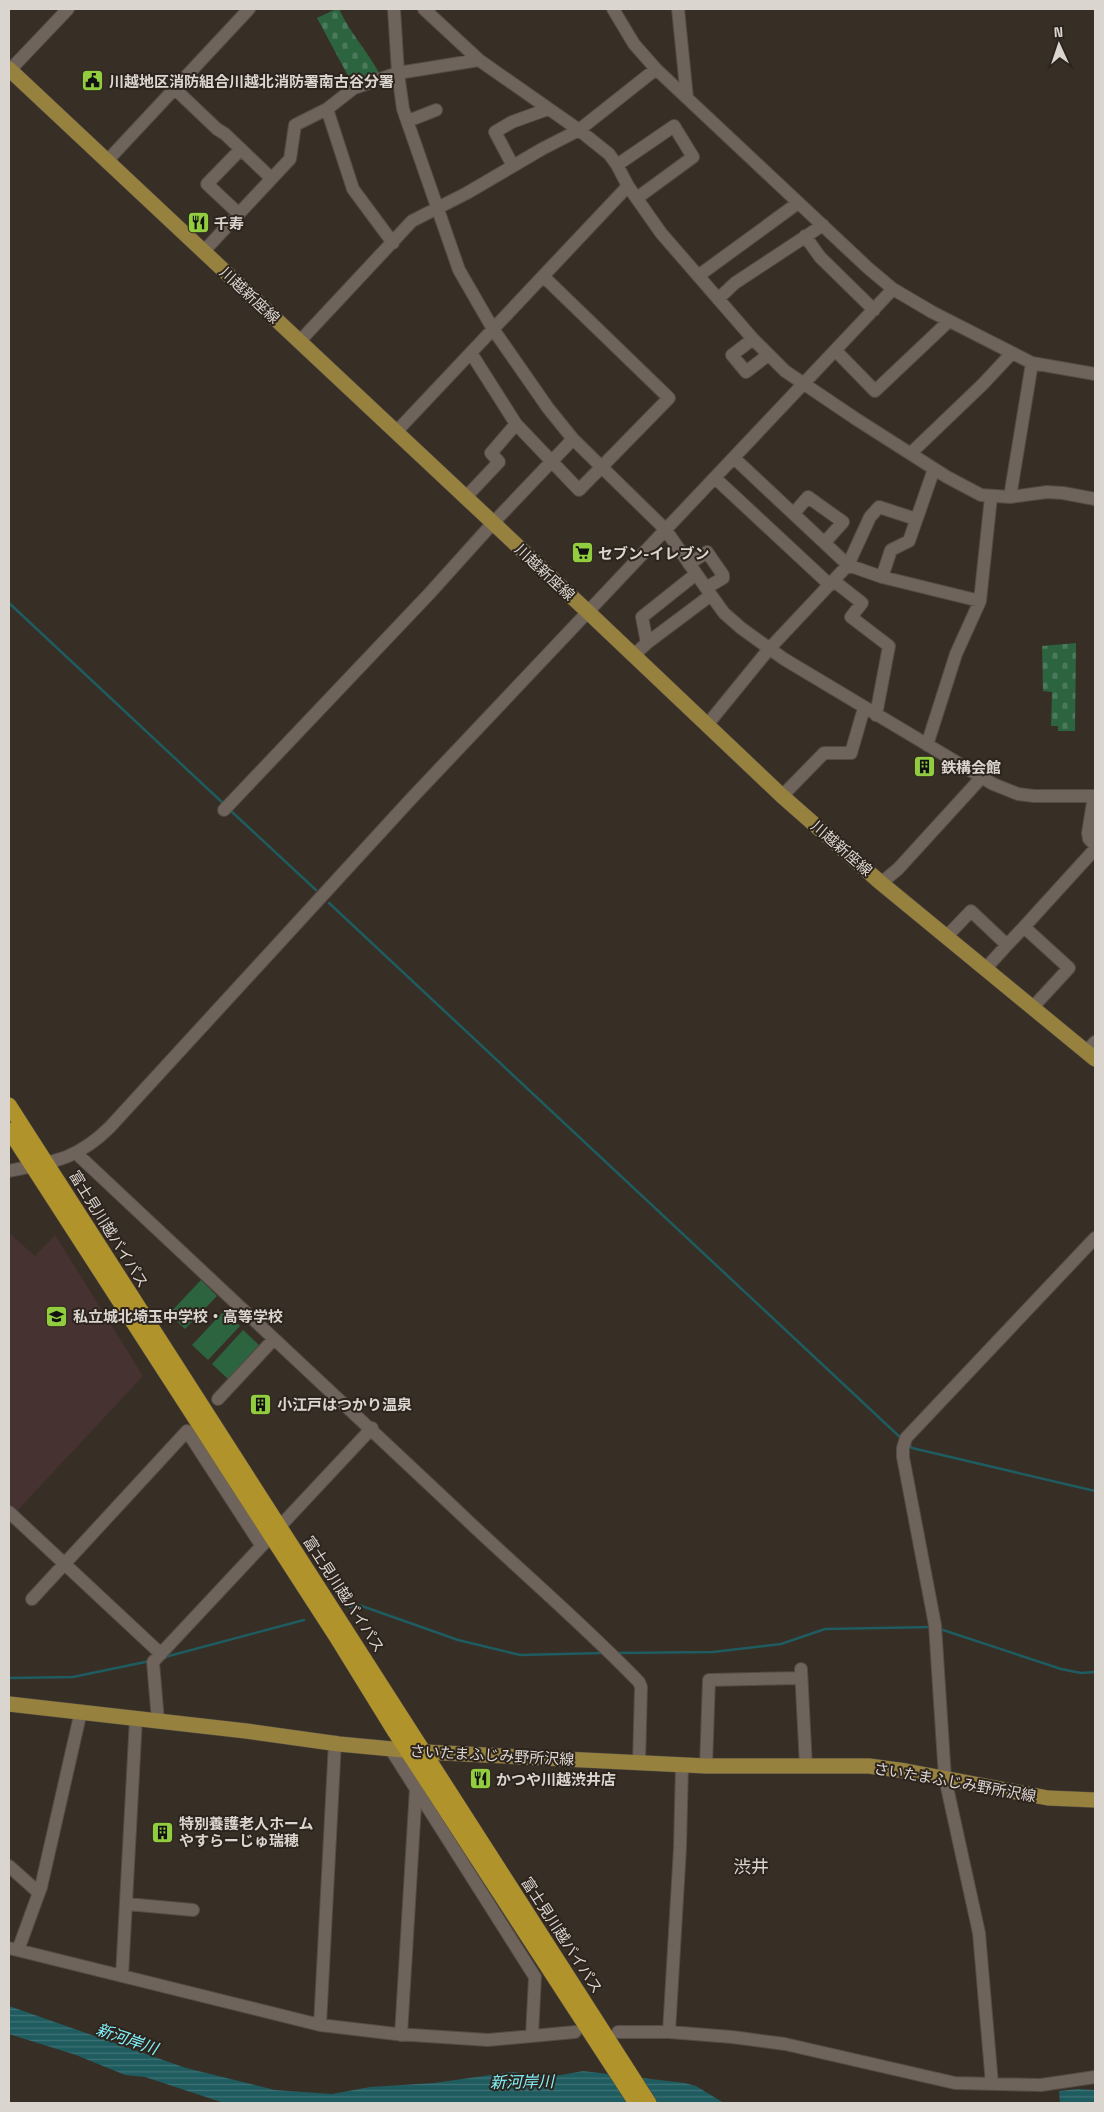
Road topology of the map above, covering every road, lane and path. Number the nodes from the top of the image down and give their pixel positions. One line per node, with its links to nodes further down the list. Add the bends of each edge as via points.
1 (68, 9): 9 (street)
2 (249, 9): 11 (street)
3 (394, 9): 10 (street)
4 (424, 9): 7 (street)
5 (613, 9): 8 (street, via 634,44)
6 (678, 9): 12 (street)
7 (480, 60): 10 (street); 14 (street)
8 (656, 69): 12 (street); 17 (street)
9 (9, 70): 19 (main road, 川越新座線)
10 (398, 72): 13 (street, via 354,88); 16 (street)
11 (175, 89): 18 (street); 19 (street)
12 (687, 98): 25 (street)
13 (327, 109): 22 (street, via 295,125 290,159); 30 (street, via 353,189)
14 (548, 109): 17 (street); 21 (street, via 495,132)
15 (436, 110): 16 (street)
16 (408, 121): 26 (street)
17 (579, 130): 20 (street, via 609,154); 21 (street)
18 (241, 148): 22 (street); 27 (street, via 206,184)
19 (107, 161): 31 (main road, 川越新座線)
20 (617, 165): 23 (street); 24 (street, via 674,126 693,158)
21 (513, 166): 26 (street)
22 (271, 178): 27 (street)
23 (628, 186): 24 (street); 32 (street)
24 (637, 198): 33 (street, via 661,233)
25 (798, 202): 28 (street); 33 (street)
26 (437, 209): 30 (street, via 412,221); 38 (street, via 459,270)
27 (238, 214): 31 (street)
28 (823, 225): 29 (street); 34 (street)
29 (805, 236): 35 (street, via 735,283); 36 (street, via 820,257)
30 (393, 244): 40 (street)
31 (204, 252): 40 (main road, 川越新座線)
32 (543, 276): 38 (street); 54 (street, via 669,398)
33 (698, 276): 35 (street)
34 (893, 289): 36 (street); 37 (street)
35 (718, 299): 39 (street)
36 (874, 310): 41 (street)
37 (949, 321): 41 (street, via 875,391); 43 (street)
38 (493, 329): 42 (street); 50 (street)
39 (753, 339): 44 (street); 44 (street, via 732,355 746,372)
40 (299, 342): 49 (main road, 川越新座線)
41 (836, 351): 47 (street)
42 (470, 353): 48 (street); 49 (street)
43 (1012, 353): 45 (street); 51 (street)
44 (768, 355): 47 (street)
45 (1032, 362): 46 (street); 57 (street)
46 (1095, 374)
47 (804, 384): 51 (street); 52 (street)
48 (516, 424): 53 (street); 59 (street, via 491,453 500,462)
49 (396, 432): 59 (main road, 川越新座線)
50 (573, 439): 53 (street); 54 (street)
51 (911, 453): 55 (street)
52 (734, 458): 56 (street); 61 (street)
53 (551, 460): 54 (street, via 579,490); 63 (street)
54 (602, 467): 64 (street)
55 (934, 469): 58 (street, via 968,489); 62 (street)
56 (715, 478): 64 (street); 69 (street)
57 (1010, 496): 58 (street); 60 (street, via 1047,492)
58 (991, 497): 71 (street)
59 (465, 498): 63 (main road, 川越新座線)
60 (1095, 499)
61 (794, 513): 65 (street); 65 (street, via 808,497 844,522)
62 (916, 519): 66 (street, via 879,507 870,518); 68 (street, via 909,540 891,550)
63 (493, 523): 72 (main road, 川越新座線); 83 (street)
64 (665, 529): 67 (street); 72 (street)
65 (825, 542): 66 (street)
66 (848, 565): 68 (street); 69 (street)
67 (693, 569): 70 (street); 70 (street, via 707,552 723,576); 73 (street, via 642,617)
68 (882, 577): 71 (street)
69 (832, 583): 74 (street); 77 (street, via 862,604 851,617 889,646)
70 (709, 592): 73 (street); 74 (street, via 724,613)
71 (980, 602): 79 (street, via 956,654)
72 (587, 611): 75 (main road, 川越新座線); 95 (street, via 123,1114 98,1139)
73 (647, 643): 75 (street)
74 (769, 649): 76 (street); 78 (street)
75 (634, 655): 78 (main road, 川越新座線)
76 (864, 708): 77 (street); 81 (street, via 851,752 824,753)
77 (876, 714): 79 (street)
78 (707, 725): 81 (main road, 川越新座線)
79 (927, 745): 80 (street)
80 (982, 777): 82 (street, via 1018,794); 86 (street, via 898,869)
81 (782, 796): 86 (main road, 川越新座線)
82 (1094, 796): 84 (street, via 1088,833)
83 (224, 810)
84 (1095, 845)
85 (1095, 849): 87 (street)
86 (881, 883): 88 (main road, 川越新座線)
87 (1024, 926): 89 (street); 91 (street, via 1069,968)
88 (947, 936): 89 (street, via 971,910); 90 (main road, 川越新座線)
89 (1007, 945): 90 (street)
90 (986, 968): 91 (main road, 川越新座線)
91 (1033, 1007): 92 (main road, 川越新座線)
92 (1092, 1051)
93 (9, 1105): 96 (highway, 富士見川越バイパス)
94 (9, 1130): 96 (highway, 富士見川越バイパス)
95 (76, 1153): 96 (street); 99 (street)
96 (40, 1165): 97 (street); 103 (highway, 富士見川越バイパス)
97 (11, 1167)
98 (1095, 1238): 119 (street, via 906,1438 903,1448 935,1625)
99 (274, 1339): 100 (street); 101 (street)
100 (218, 1399)
101 (372, 1428): 103 (street); 115 (street, via 639,1682 642,1687)
102 (9, 1512): 104 (street)
103 (270, 1536): 104 (street, via 187,1431); 106 (street); 113 (highway, 富士見川越バイパス); 114 (highway, 富士見川越バイパス)
104 (64, 1564): 105 (street); 106 (street)
105 (32, 1600)
106 (161, 1654): 110 (street, via 153,1662)
107 (9, 1704): 108 (main road, さいたまふじみ野所沢線)
108 (80, 1711): 109 (main road, さいたまふじみ野所沢線); 123 (street)
109 (136, 1718): 110 (main road, さいたまふじみ野所沢線); 124 (street)
110 (158, 1720): 111 (main road, さいたまふじみ野所沢線)
111 (335, 1742): 112 (main road, さいたまふじみ野所沢線); 128 (street)
112 (390, 1748): 113 (main road, さいたまふじみ野所沢線); 120 (street)
113 (406, 1750): 114 (main road, さいたまふじみ野所沢線); 133 (highway, 富士見川越バイパス)
114 (424, 1752): 115 (main road, さいたまふじみ野所沢線); 133 (highway, 富士見川越バイパス)
115 (639, 1763): 116 (main road, さいたまふじみ野所沢線)
116 (682, 1765): 117 (main road, さいたまふじみ野所沢線); 130 (street)
117 (706, 1766): 118 (main road, さいたまふじみ野所沢線); 118 (street, via 709,1680 801,1673)
118 (806, 1767): 119 (main road, さいたまふじみ野所沢線, via 869,1766)
119 (945, 1778): 121 (main road, さいたまふじみ野所沢線, via 1048,1798); 135 (street, via 979,1933)
120 (416, 1788): 131 (street); 132 (street, via 535,1977)
121 (1095, 1800)
122 (9, 1866): 123 (street)
123 (38, 1892): 126 (street)
124 (127, 1904): 125 (street); 127 (street)
125 (193, 1910)
126 (13, 1949): 127 (street)
127 (122, 1976): 128 (street)
128 (320, 2024): 131 (street)
129 (575, 2032): 132 (street)
130 (669, 2032): 133 (street); 135 (street, via 810,2048 935,2080)
131 (400, 2035): 132 (street, via 488,2040)
132 (532, 2036)
133 (610, 2040): 136 (highway, 富士見川越バイパス); 137 (highway, 富士見川越バイパス)
134 (1095, 2077): 135 (street, via 1041,2085)
135 (992, 2084)
136 (636, 2103)
137 (649, 2103)

